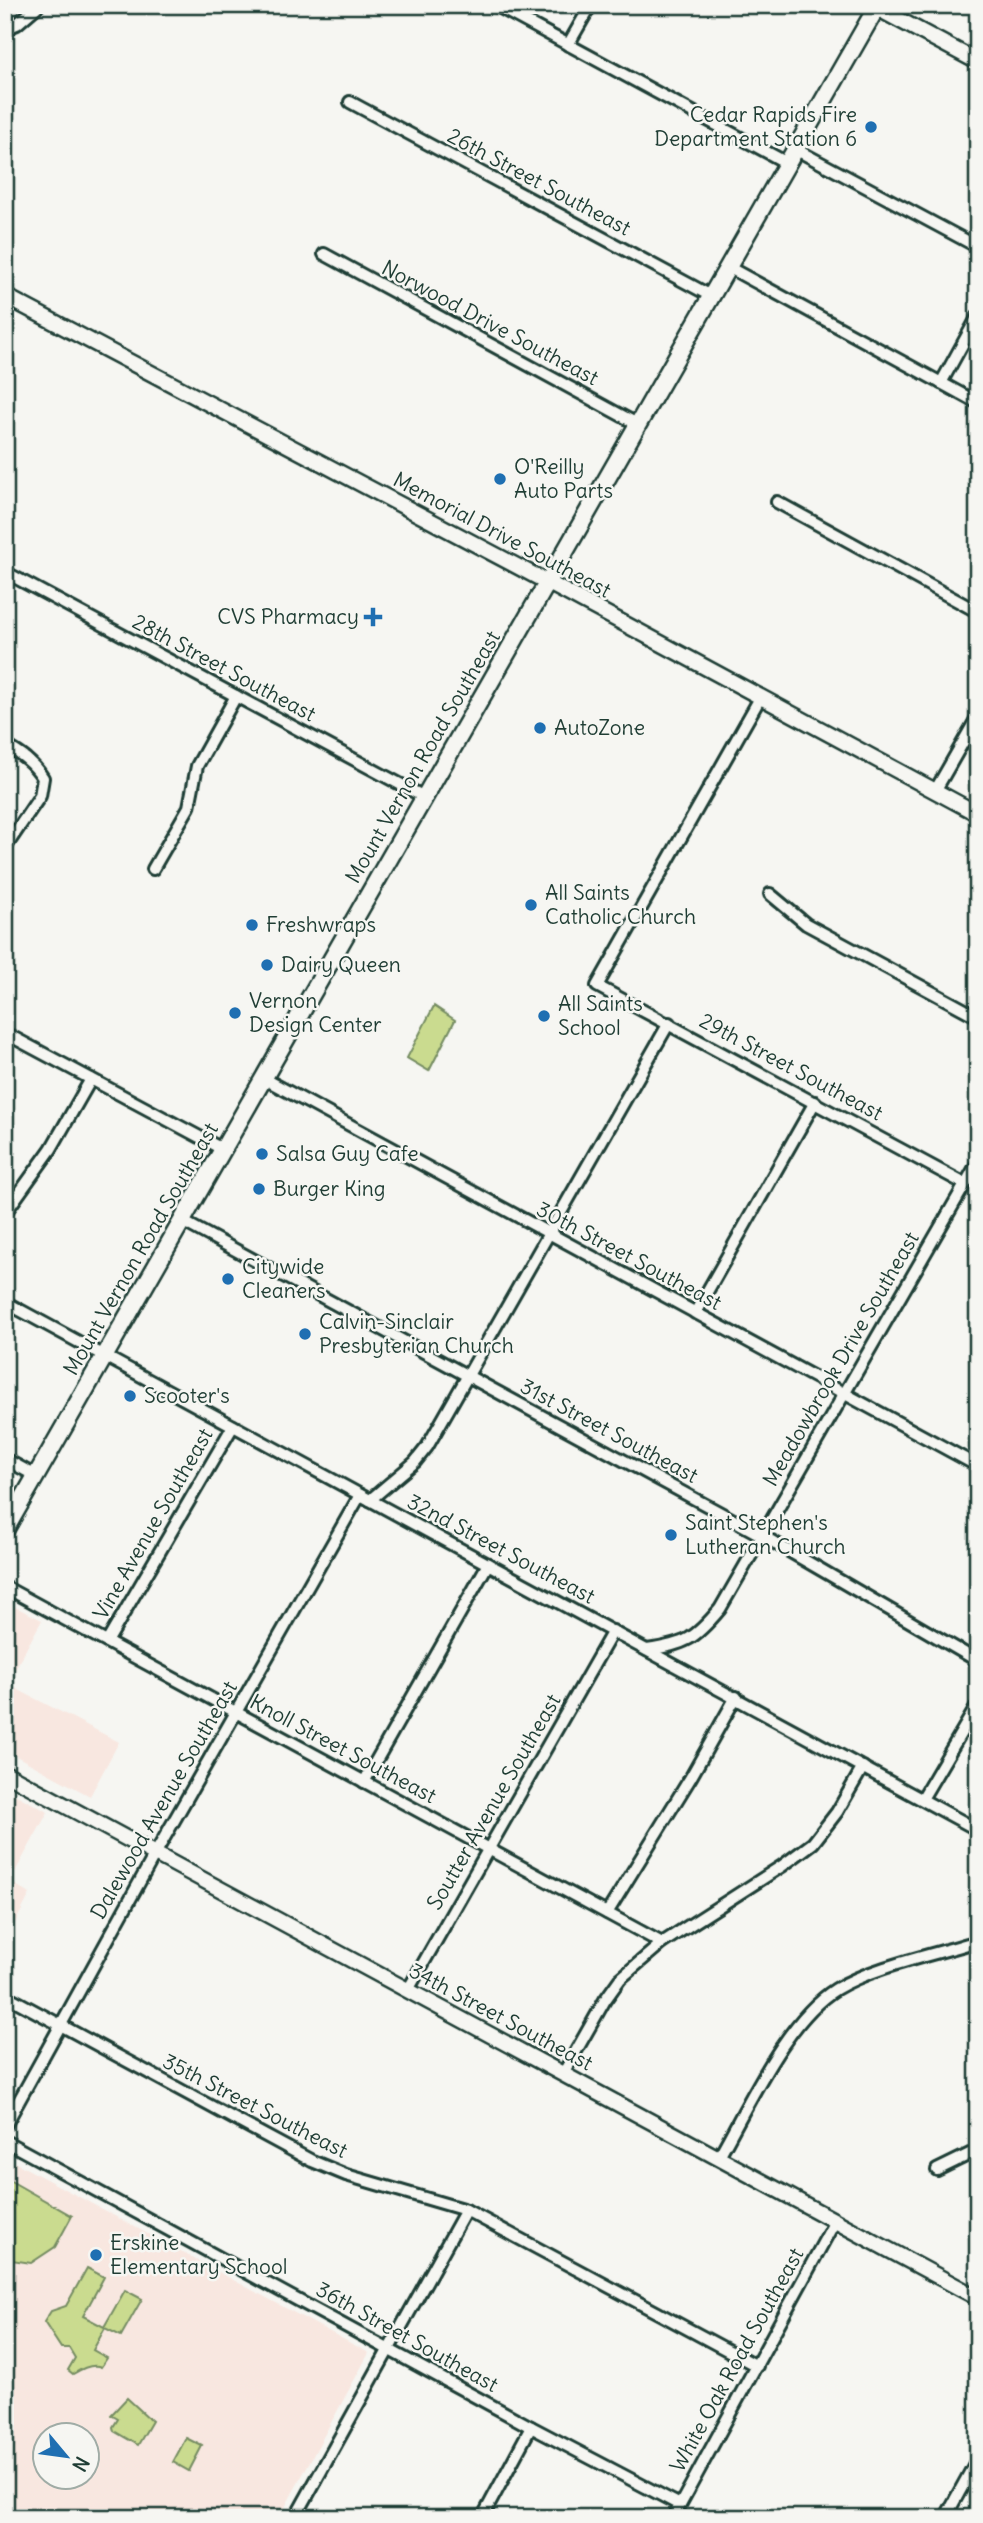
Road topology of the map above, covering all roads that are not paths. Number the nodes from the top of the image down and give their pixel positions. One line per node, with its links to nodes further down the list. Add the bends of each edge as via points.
1 (38, 5): 5 (street)
2 (495, 5): 6 (street)
3 (591, 5): 6 (street)
4 (877, 6): 7 (street); 9 (main road, Mount Vernon Road Southeast)
5 (5, 29)
6 (568, 45): 9 (street)
7 (978, 62)
8 (349, 102): 14 (street, 26th Street Southeast)
9 (791, 156): 10 (street); 12 (main road, Mount Vernon Road Southeast)
10 (978, 247)
11 (324, 254): 18 (street, Norwood Drive Southeast)
12 (727, 267): 14 (main road, Mount Vernon Road Southeast); 16 (street)
13 (5, 296): 21 (street, Memorial Drive Southeast)
14 (711, 296): 18 (main road, Mount Vernon Road Southeast)
15 (978, 316): 16 (street)
16 (941, 383): 17 (street)
17 (978, 403)
18 (637, 424): 21 (main road, Mount Vernon Road Southeast)
19 (777, 502): 22 (street)
20 (5, 572): 23 (street, 28th Street Southeast)
21 (547, 582): 24 (street, Memorial Drive Southeast); 28 (main road, Mount Vernon Road Southeast)
22 (978, 612)
23 (236, 696): 28 (street, 28th Street Southeast); 31 (street, via 197,766 189,807)
24 (761, 698): 27 (street, Memorial Drive Southeast); 34 (street, 29th Street Southeast, via 597,986)
25 (978, 716): 27 (street)
26 (5, 745): 30 (street, via 37,767 43,778 40,796)
27 (935, 791): 29 (street, Memorial Drive Southeast)
28 (424, 797): 36 (main road, Mount Vernon Road Southeast)
29 (978, 814)
30 (5, 848)
31 (153, 869)
32 (770, 894): 33 (street, via 806,924)
33 (978, 1017)
34 (669, 1023): 38 (street, 29th Street Southeast); 44 (street, Dalewood Avenue Southeast)
35 (5, 1033): 37 (street)
36 (262, 1078): 39 (main road, Mount Vernon Road Southeast); 44 (street, 30th Street Southeast)
37 (91, 1079): 39 (street); 42 (street, via 51,1149)
38 (815, 1102): 41 (street, 29th Street Southeast); 46 (street)
39 (222, 1149): 43 (main road, Mount Vernon Road Southeast)
40 (978, 1162): 41 (street, Meadowbrook Drive Southeast)
41 (965, 1184): 49 (street, Meadowbrook Drive Southeast)
42 (5, 1213)
43 (182, 1221): 47 (main road, Mount Vernon Road Southeast); 48 (street, 31st Street Southeast)
44 (549, 1234): 46 (street, 30th Street Southeast); 48 (street, Dalewood Avenue Southeast)
45 (5, 1302): 47 (street, 32nd Street Southeast)
46 (695, 1313): 49 (street, 30th Street Southeast)
47 (105, 1356): 50 (street, 32nd Street Southeast); 53 (main road, Mount Vernon Road Southeast)
48 (468, 1376): 54 (street, Dalewood Avenue Southeast, via 415,1462); 56 (street, 31st Street Southeast)
49 (842, 1393): 52 (street, 30th Street Southeast); 56 (street, Meadowbrook Drive Southeast)
50 (233, 1426): 54 (street, 32nd Street Southeast); 60 (street, Vine Avenue Southeast)
51 (5, 1459): 53 (street)
52 (978, 1466)
53 (36, 1476): 55 (main road, Mount Vernon Road Southeast)
54 (365, 1497): 57 (street, 32nd Street Southeast); 65 (street, Dalewood Avenue Southeast)
55 (5, 1530)
56 (763, 1536): 61 (street, Meadowbrook Drive Southeast, via 720,1609 700,1633 676,1646); 62 (street, 31st Street Southeast)
57 (488, 1564): 59 (street, 32nd Street Southeast); 68 (street)
58 (5, 1587): 60 (street, Knoll Street Southeast)
59 (613, 1632): 61 (street, 32nd Street Southeast); 71 (street, Soutter Avenue Southeast)
60 (107, 1642): 65 (street, Knoll Street Southeast)
61 (647, 1650): 63 (street, 32nd Street Southeast)
62 (978, 1661)
63 (736, 1697): 66 (street, 32nd Street Southeast); 73 (street)
64 (978, 1704): 69 (street)
65 (236, 1713): 68 (street, Knoll Street Southeast); 72 (street, Dalewood Avenue Southeast)
66 (863, 1767): 69 (street, 32nd Street Southeast); 75 (street, via 813,1843)
67 (5, 1773): 72 (street, 34th Street Southeast)
68 (363, 1782): 71 (street, Knoll Street Southeast)
69 (922, 1799): 70 (street, 32nd Street Southeast)
70 (978, 1830)
71 (489, 1850): 73 (street, Knoll Street Southeast); 76 (street, Soutter Avenue Southeast)
72 (155, 1854): 76 (street, 34th Street Southeast); 78 (street, Dalewood Avenue Southeast)
73 (607, 1913): 75 (street, Knoll Street Southeast)
74 (978, 1941): 83 (street, via 867,1974 813,2007 789,2034)
75 (662, 1943): 79 (street, via 620,1979)
76 (408, 1990): 79 (street, 34th Street Southeast)
77 (5, 1995): 78 (street, 35th Street Southeast)
78 (60, 2026): 80 (street, Dalewood Avenue Southeast); 85 (street, 35th Street Southeast, via 312,2161)
79 (563, 2074): 83 (street, 34th Street Southeast)
80 (5, 2126)
81 (5, 2141): 88 (street, 36th Street Southeast)
82 (978, 2150): 84 (street)
83 (718, 2158): 86 (street, 34th Street Southeast)
84 (937, 2170)
85 (466, 2210): 88 (street); 89 (street, 35th Street Southeast)
86 (835, 2221): 87 (street, 34th Street Southeast); 89 (street, White Oak Road Southeast)
87 (978, 2298)
88 (388, 2347): 90 (street, 36th Street Southeast); 93 (street)
89 (757, 2365): 92 (street, White Oak Road Southeast)
90 (531, 2427): 92 (street, 36th Street Southeast); 94 (street)
91 (978, 2458): 96 (street)
92 (680, 2505): 95 (street, White Oak Road Southeast)
93 (295, 2518)
94 (482, 2518)
95 (673, 2518)
96 (945, 2518)

